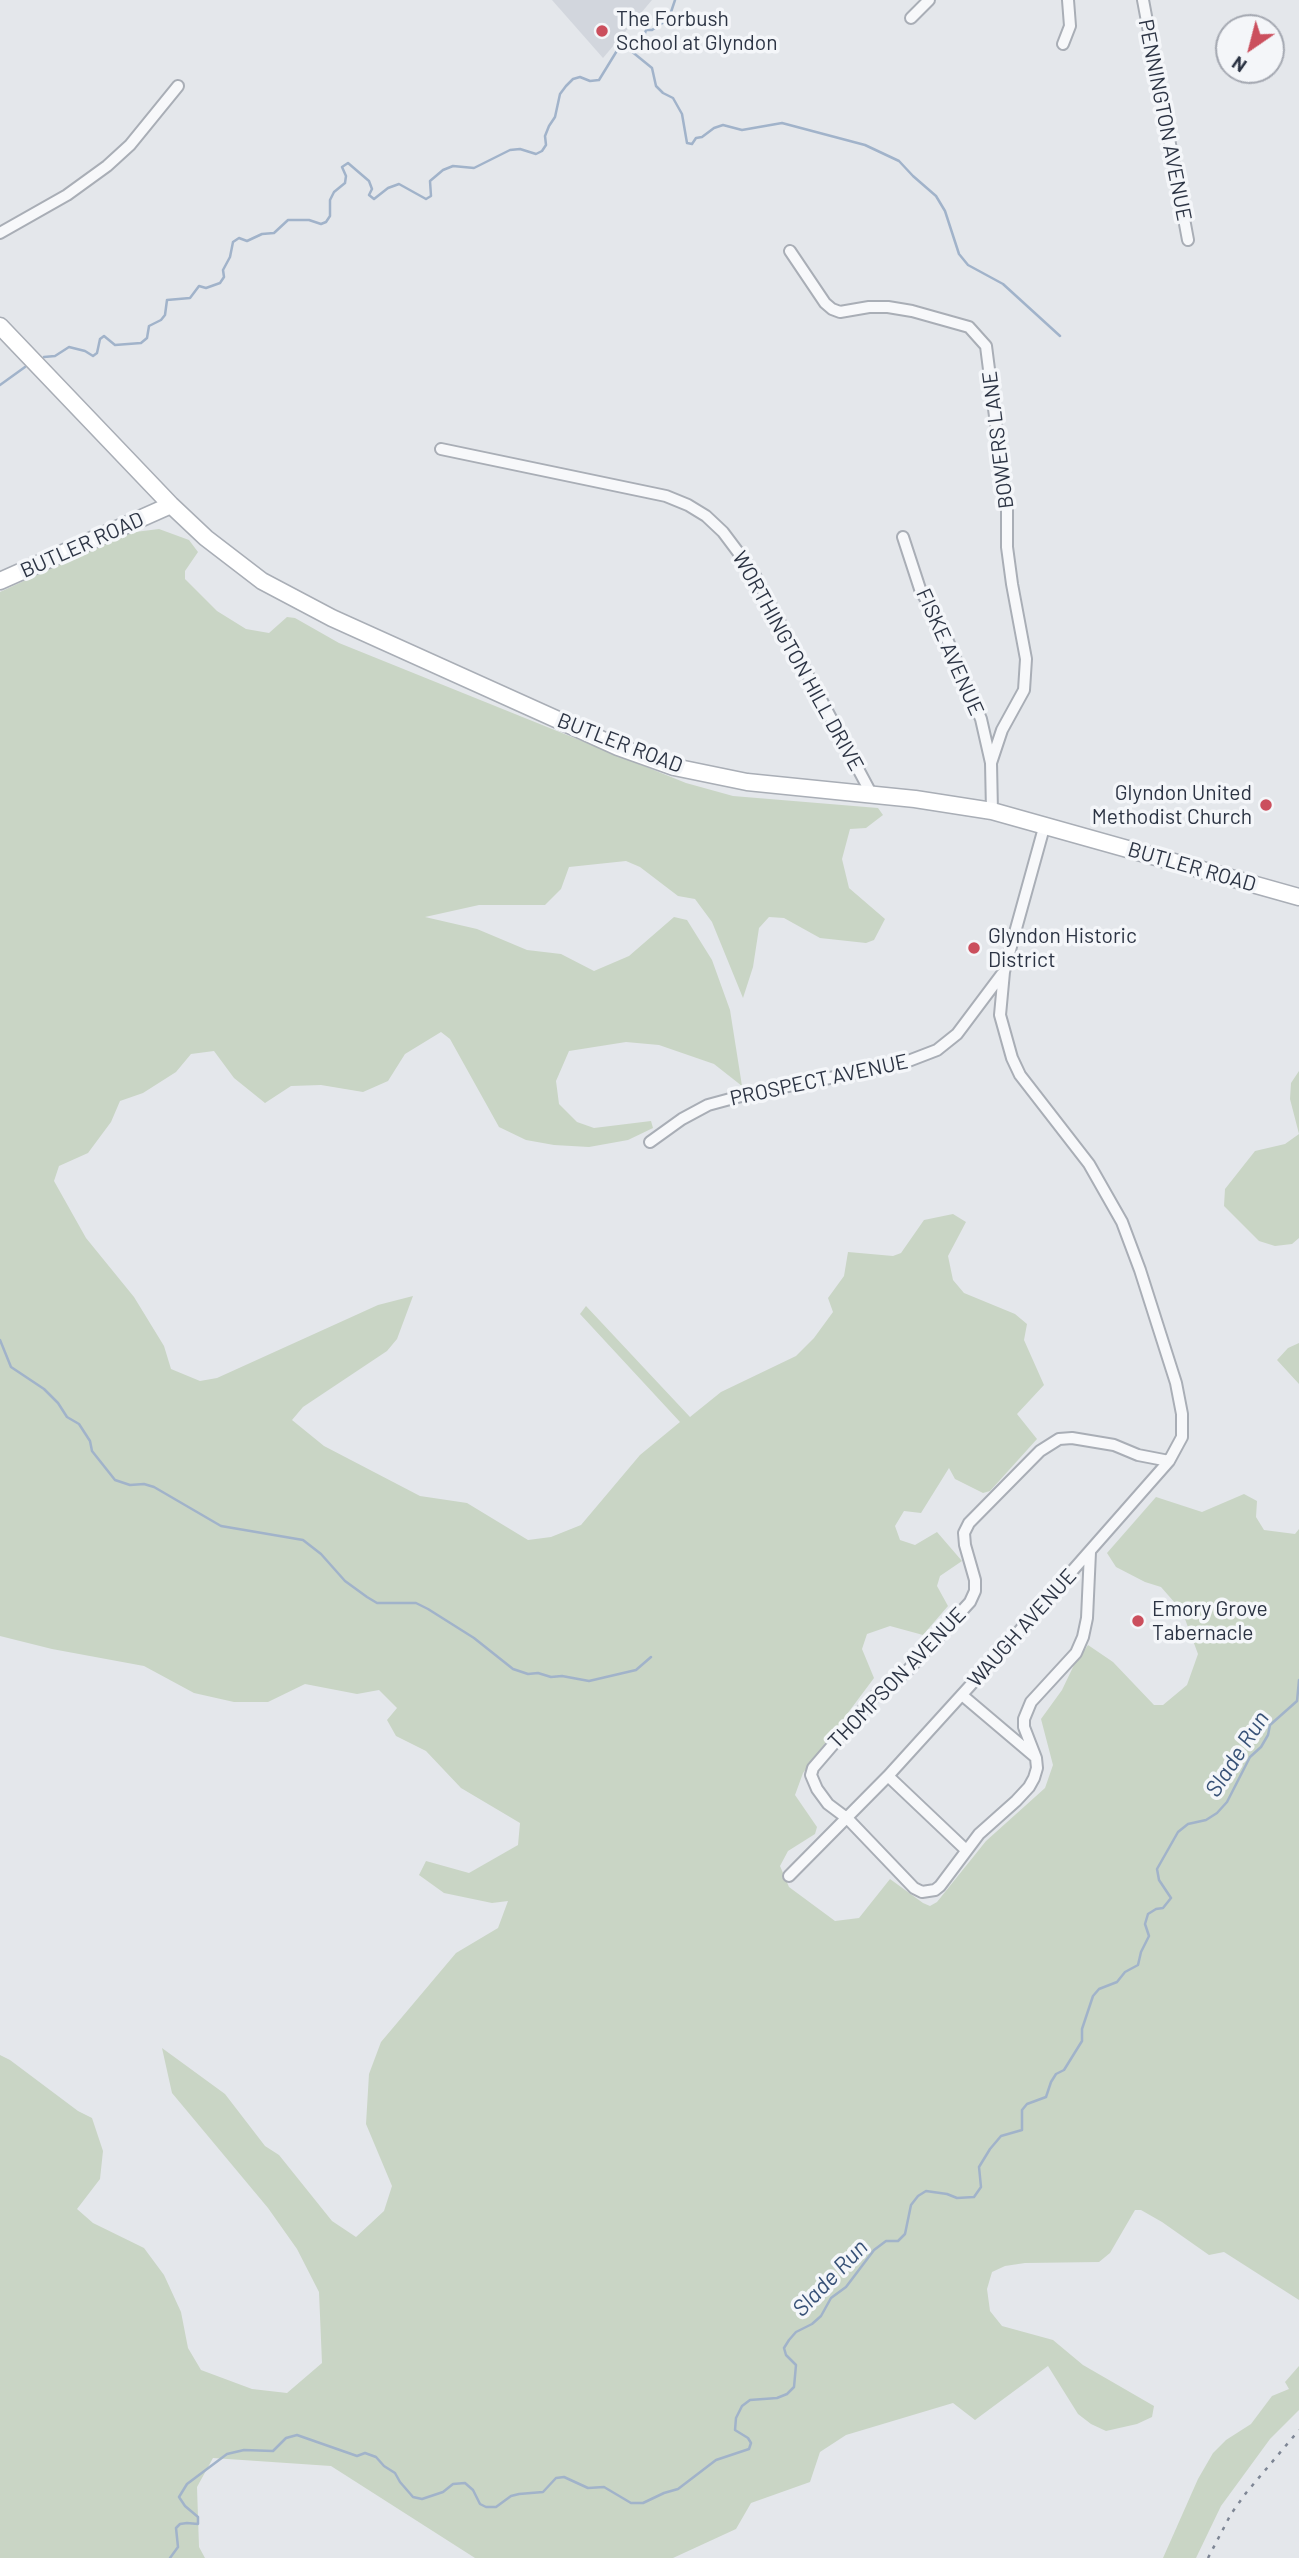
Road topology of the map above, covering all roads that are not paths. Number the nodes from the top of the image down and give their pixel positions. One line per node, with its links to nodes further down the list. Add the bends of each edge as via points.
1 (929, 0): 4 (street)
2 (1068, 0): 5 (street, via 1070,26)
3 (1143, 0): 8 (street, PENNINGTON AVENUE)
4 (911, 18)
5 (1063, 44)
6 (178, 86): 7 (street, via 107,166)
7 (0, 233)
8 (1188, 240)
9 (789, 251): 15 (street, BOWERS LANE, via 832,309 912,311 961,324 986,345 1007,510 1010,572 1026,659 1024,690 1002,730)
10 (0, 326): 12 (main road)
11 (441, 449): 16 (street, WORTHINGTON HILL DRIVE, via 666,496 706,516 753,572)
12 (171, 505): 14 (main road, BUTLER ROAD); 16 (main road, BUTLER ROAD, via 226,555 295,599 618,747 708,775)
13 (903, 537): 15 (street, FISKE AVENUE, via 920,589 981,719)
14 (0, 581)
15 (991, 763): 17 (street, FISKE AVENUE)
16 (872, 795): 17 (main road, BUTLER ROAD)
17 (992, 811): 18 (main road, BUTLER ROAD)
18 (1045, 824): 19 (main road, BUTLER ROAD); 20 (street)
19 (1299, 897)
20 (1004, 972): 21 (street, PROSPECT AVENUE, via 957,1034 937,1050 898,1065 708,1105); 22 (street, WAUGH AVENUE, via 1000,1015 1012,1058 1111,1201 1149,1297 1182,1414 1182,1437)
21 (650, 1142)
22 (1169, 1461): 23 (street, WAUGH AVENUE); 27 (street, THOMPSON AVENUE, via 1114,1445 1059,1439 1040,1451 969,1523 965,1545 975,1580 970,1602 908,1670 874,1697 811,1775 821,1796)
23 (1090, 1552): 24 (street, WAUGH AVENUE); 25 (street, via 1083,1637 1076,1653 1027,1710 1024,1727)
24 (962, 1695): 25 (street); 26 (street, WAUGH AVENUE)
25 (1036, 1758): 28 (street, via 1029,1787)
26 (888, 1776): 27 (street, WAUGH AVENUE); 28 (street)
27 (848, 1819): 28 (street, via 922,1892 940,1886); 29 (street, WAUGH AVENUE)
28 (966, 1850)
29 (789, 1876)

